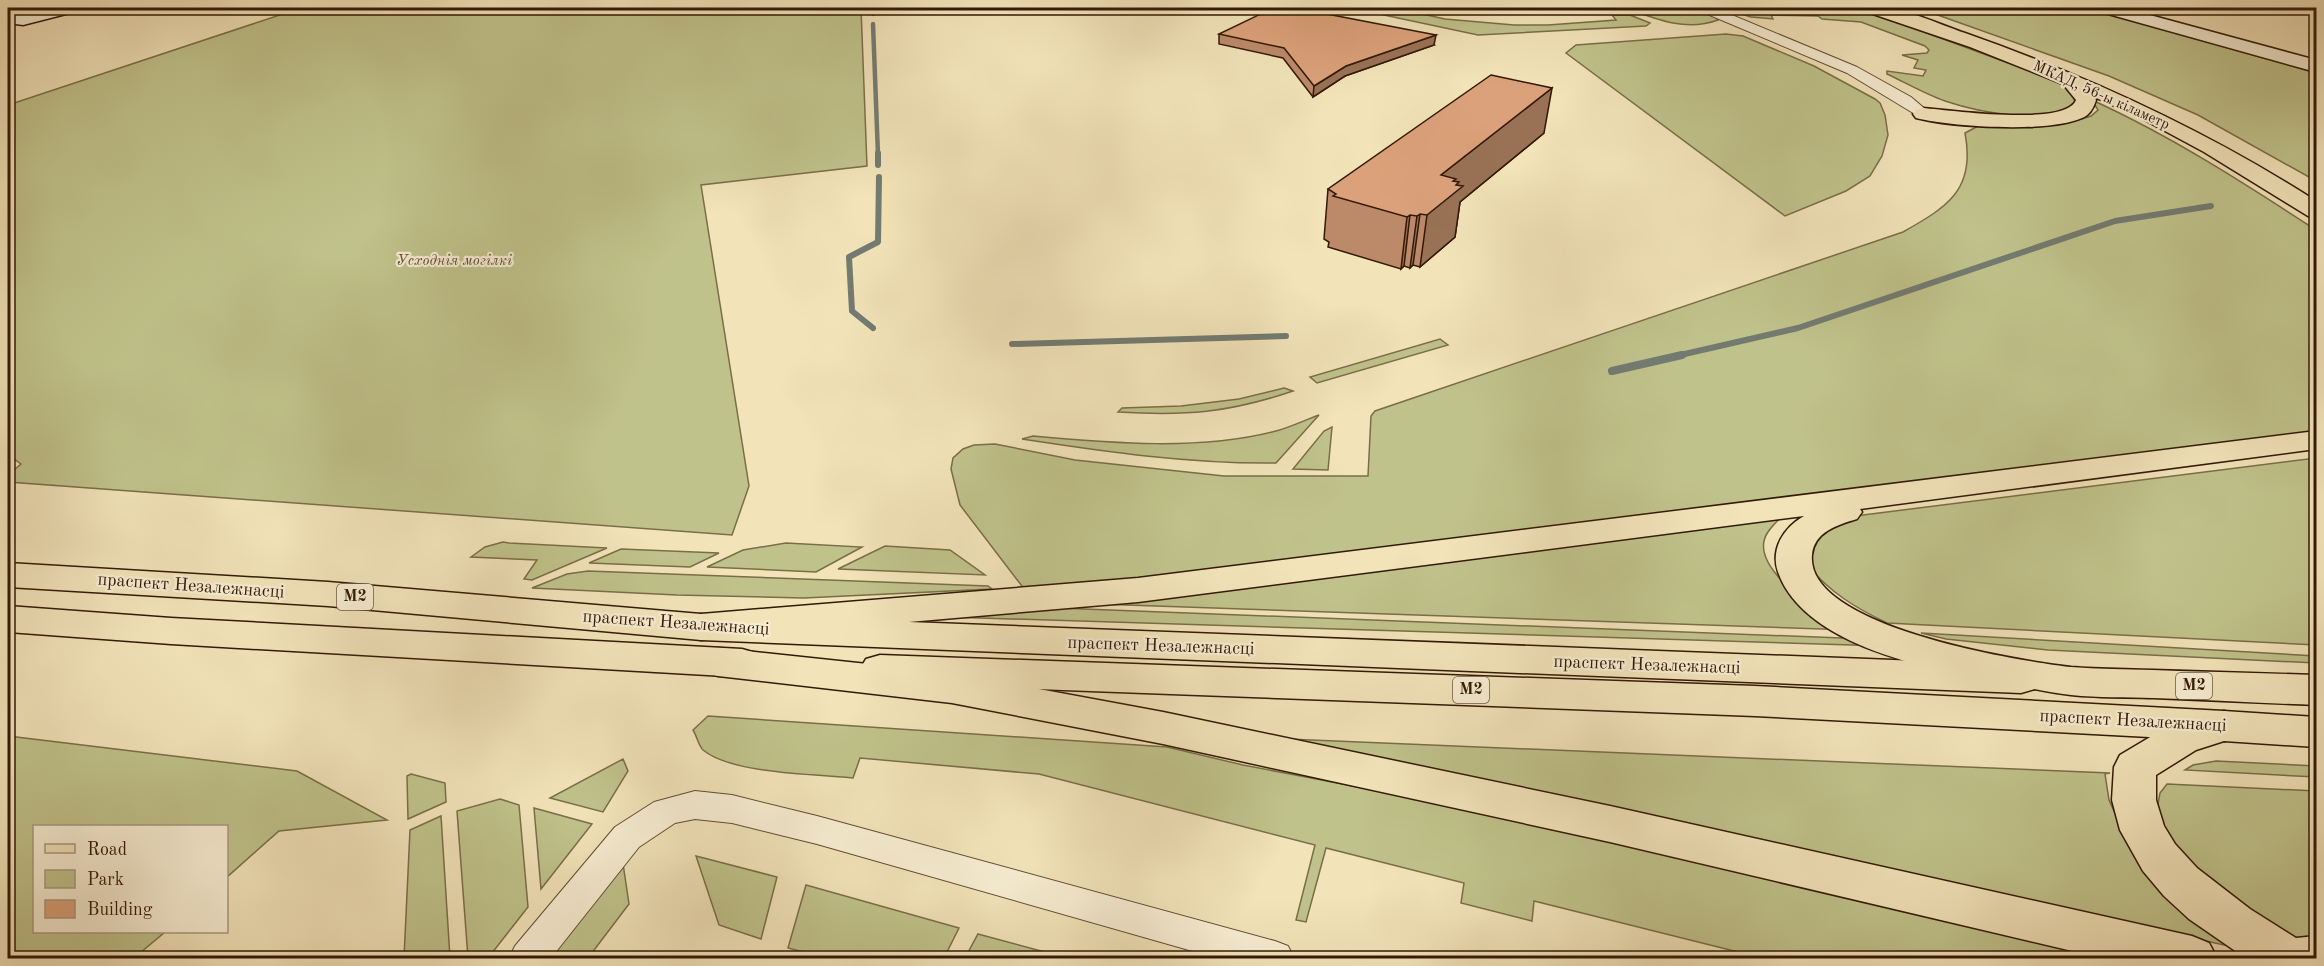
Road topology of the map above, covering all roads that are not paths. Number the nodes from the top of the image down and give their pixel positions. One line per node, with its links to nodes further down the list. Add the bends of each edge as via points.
1 (68, 8): 6 (street, via 23,20)
2 (1705, 8): 9 (street, via 1852,70)
3 (1873, 8): 8 (main road, МКАД, 56-ы кіламетр)
4 (1900, 8): 10 (main road, МКАД, 56-ы кіламетр, via 2055,62 2162,105)
5 (2107, 8): 7 (street)
6 (8, 18)
7 (2316, 66)
8 (2071, 81): 9 (main road, via 2086,100 2077,113 2061,117 2014,119); 11 (main road, МКАД, 56-ы кіламетр, via 2201,142)
9 (1923, 114)
10 (2316, 190)
11 (2316, 211)
12 (2316, 440): 16 (main road)
13 (2316, 449): 17 (main road, via 1832,514 1805,530 1795,544 1793,562 1800,582 1814,600 1874,636 1943,658)
14 (8, 575): 16 (main road, праспект Незалежнасці / М2, via 328,594)
15 (8, 619): 16 (main road, праспект Незалежнасці / М2, via 171,631)
16 (709, 645): 17 (main road, праспект Незалежнасці / М2); 19 (main road, праспект Незалежнасці / М2); 23 (main road, via 1162,728 1610,824)
17 (2071, 681): 18 (main road, праспект Незалежнасці / М2)
18 (2316, 690)
19 (2224, 726): 20 (main road, праспект Незалежнасці / М2); 24 (main road, via 2182,738 2135,767 2133,804 2164,864 2191,893 2231,925)
20 (2316, 732)
21 (528, 958): 22 (street, via 627,837 666,812 695,805 732,809 817,830)
22 (1275, 958)
23 (2192, 958)
24 (2287, 958)
25 (2300, 958): 26 (main road)
26 (2316, 958)

